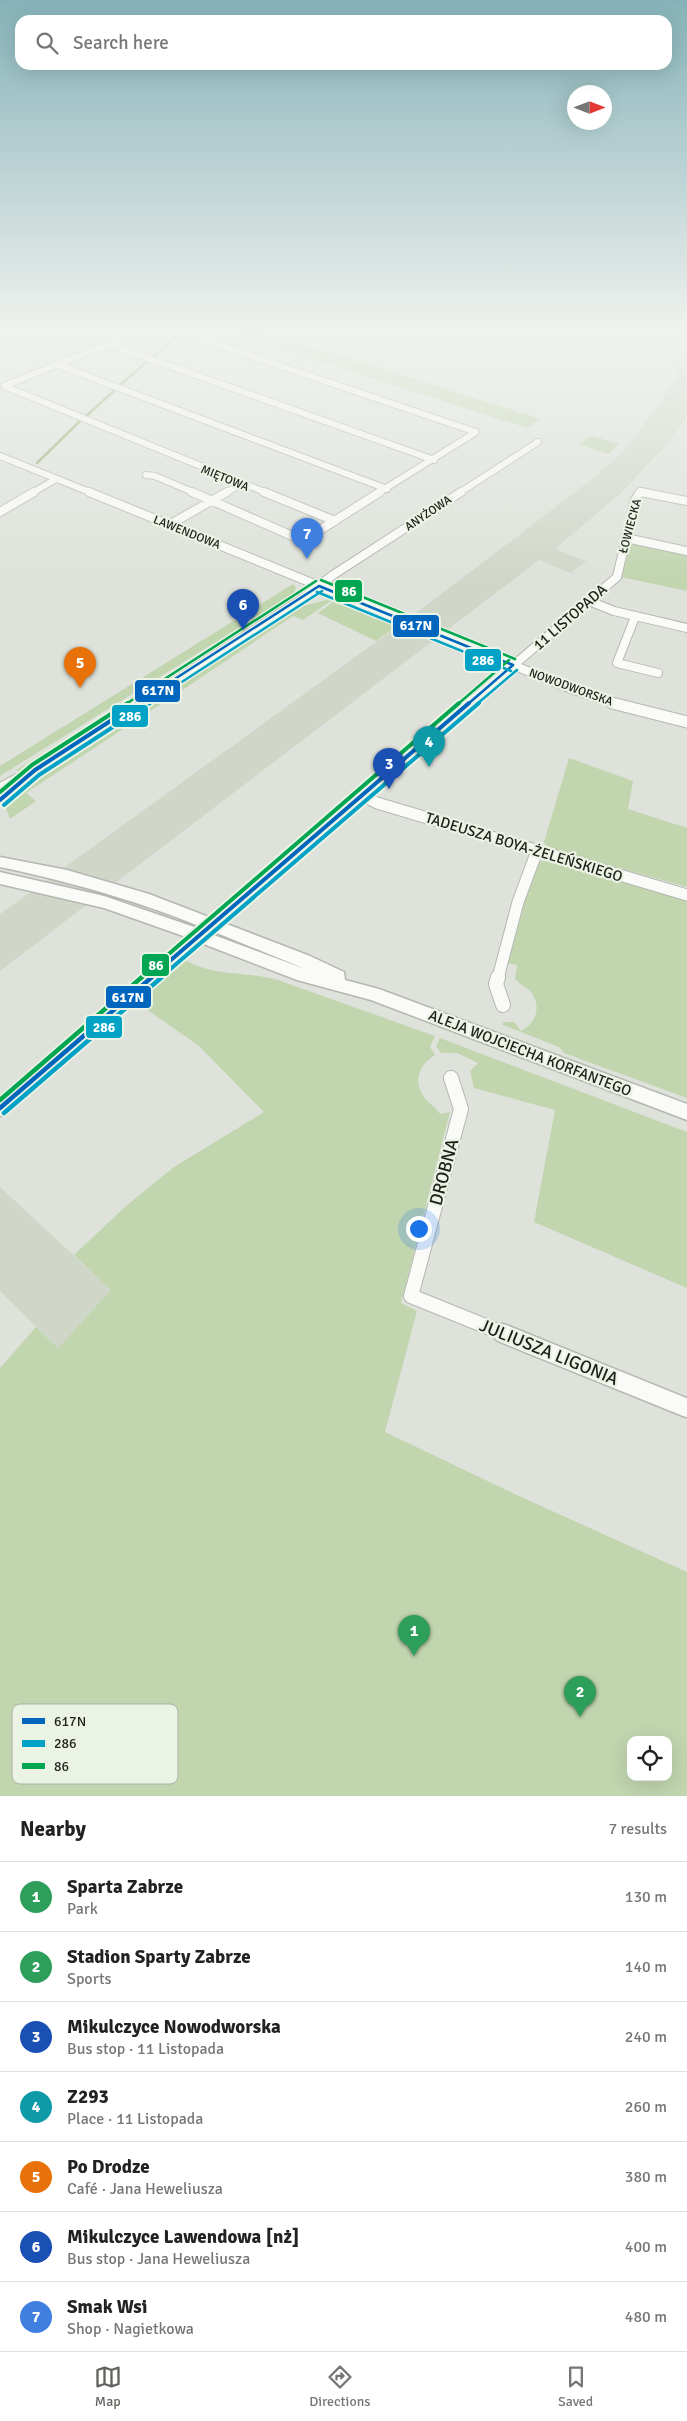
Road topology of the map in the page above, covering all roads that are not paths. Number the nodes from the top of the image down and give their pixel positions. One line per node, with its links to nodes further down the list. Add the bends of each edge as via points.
1 (70, 414): 10 (street, MIĘTOWA)
2 (186, 414): 11 (street)
3 (305, 414): 7 (street)
4 (422, 414): 7 (street, via 476,432)
5 (538, 442): 20 (street, ANYŻOWA)
6 (0, 456): 9 (street, LAWENDOWA)
7 (434, 460): 11 (street)
8 (146, 475): 12 (street)
9 (56, 479): 14 (street); 16 (street, LAWENDOWA)
10 (240, 485): 12 (street); 15 (street, MIĘTOWA)
11 (387, 490): 15 (street)
12 (212, 500): 15 (street, via 302,540); 16 (street)
13 (687, 501): 17 (street, ŁOWIECKA, via 640,492)
14 (0, 512)
15 (334, 521)
16 (169, 525): 20 (street, LAWENDOWA)
17 (626, 538): 18 (street); 19 (street, ŁOWIECKA)
18 (687, 551)
19 (617, 577): 21 (street, 11 LISTOPADA)
20 (319, 586): 24 (street, NOWODWORSKA); 27 (street, ANYŻOWA)
21 (589, 601): 22 (street); 24 (street, 11 LISTOPADA)
22 (636, 617): 23 (street); 25 (street, via 617,663)
23 (687, 628)
24 (513, 665): 26 (street, NOWODWORSKA, via 604,700); 29 (street, 11 LISTOPADA)
25 (658, 673)
26 (687, 722)
27 (35, 770): 28 (street, ANYŻOWA); 30 (street)
28 (0, 789)
29 (362, 796): 31 (street, TADEUSZA BOYA-ŻELEŃSKIEGO); 35 (street, 11 LISTOPADA)
30 (0, 800)
31 (538, 850): 34 (street, TADEUSZA BOYA-ŻELEŃSKIEGO); 36 (street, via 518,902 496,984)
32 (0, 862): 35 (main road, ALEJA WOJCIECHA KORFANTEGO, via 117,889)
33 (0, 878): 35 (main road, ALEJA WOJCIECHA KORFANTEGO)
34 (687, 895)
35 (205, 930): 38 (main road, 11 LISTOPADA); 39 (main road, ALEJA WOJCIECHA KORFANTEGO, via 297,973 373,994)
36 (503, 1005)
37 (451, 1078): 40 (street, DROBNA, via 461,1109)
38 (0, 1108)
39 (687, 1112)
40 (411, 1296): 41 (street, JULIUSZA LIGONIA)
41 (687, 1408)

